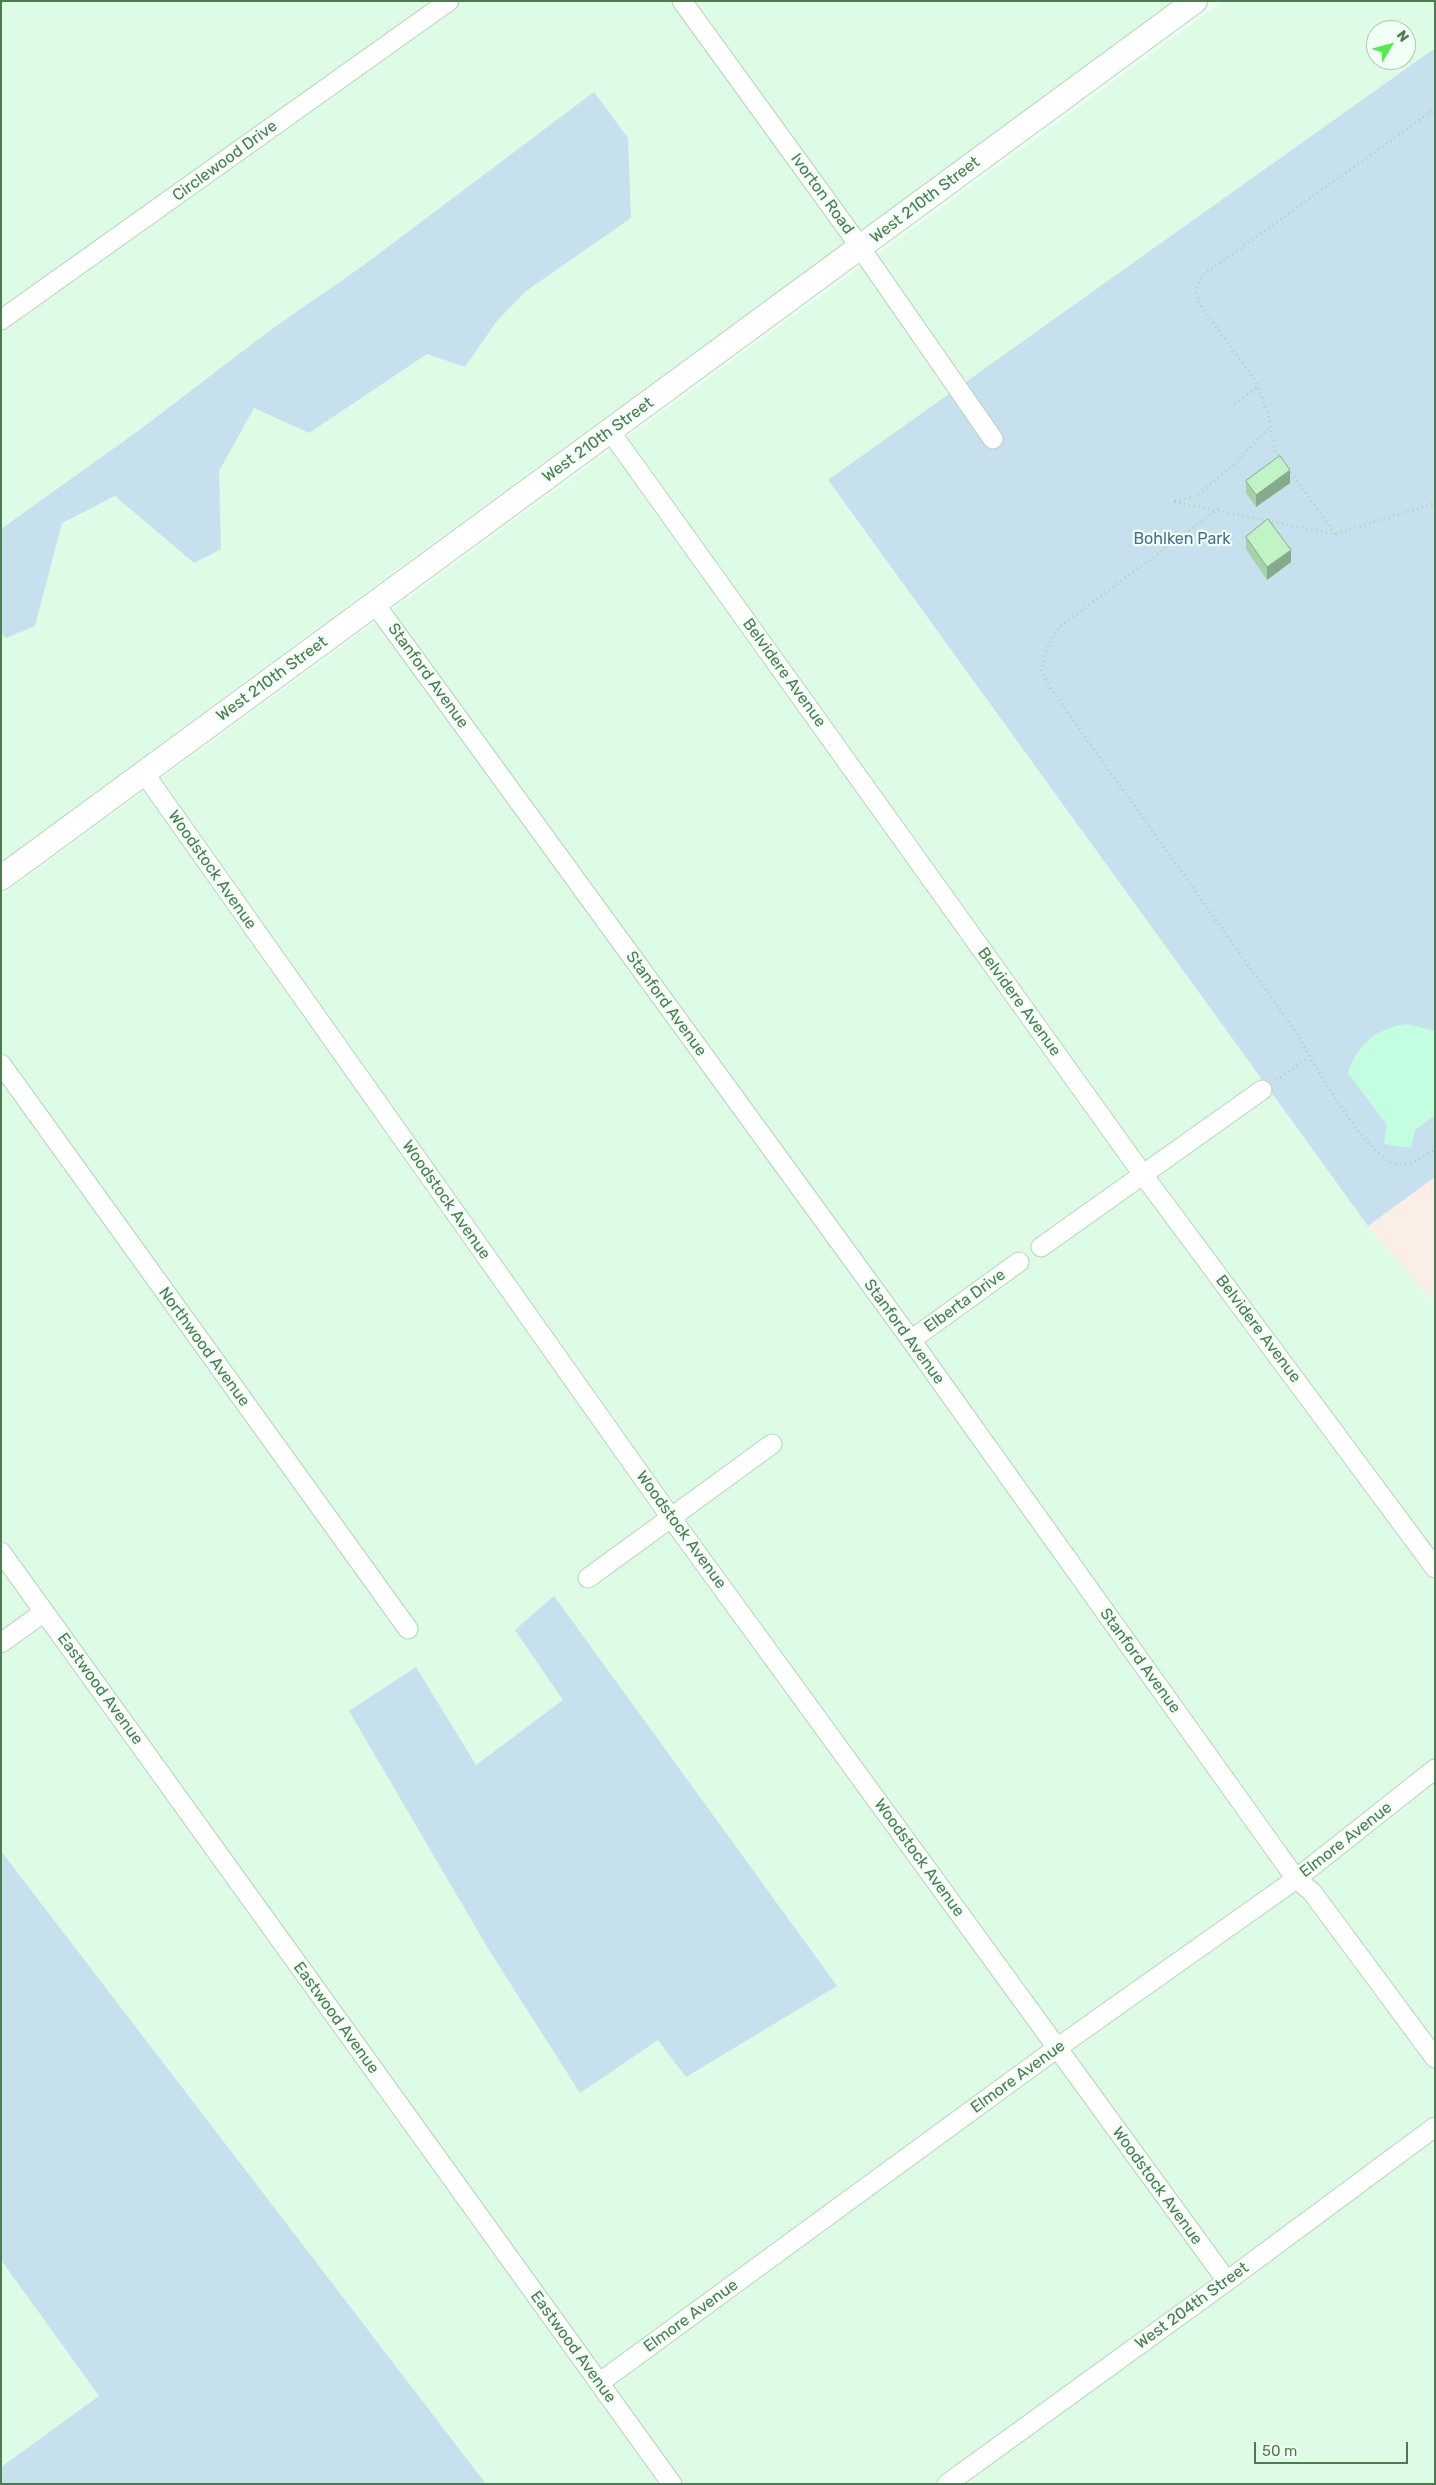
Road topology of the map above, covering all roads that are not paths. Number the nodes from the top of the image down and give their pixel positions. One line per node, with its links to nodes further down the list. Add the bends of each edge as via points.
1 (449, 1): 5 (street, Circlewood Drive)
2 (682, 1): 4 (street, Ivorton Road)
3 (1195, 1): 4 (street, West 210th Street, via 990,150)
4 (861, 249): 6 (street, West 210th Street); 7 (street, Ivorton Road)
5 (1, 320)
6 (610, 431): 8 (street, West 210th Street); 13 (street, Belvidere Avenue)
7 (992, 439)
8 (375, 604): 9 (street, West 210th Street); 16 (street, Stanford Avenue)
9 (144, 773): 10 (street, West 210th Street); 18 (street, Woodstock Avenue)
10 (1, 878)
11 (1, 1064): 23 (street, Northwood Avenue)
12 (1262, 1090): 13 (street)
13 (1144, 1176): 14 (street); 20 (street, Belvidere Avenue)
14 (1041, 1247)
15 (1019, 1262): 16 (street, Elberta Drive)
16 (910, 1340): 26 (street, Stanford Avenue)
17 (772, 1444): 18 (street)
18 (672, 1519): 21 (street); 27 (street, Woodstock Avenue)
19 (1, 1552): 22 (street, Eastwood Avenue)
20 (1435, 1568)
21 (588, 1578)
22 (44, 1612): 24 (street); 31 (street, Eastwood Avenue)
23 (408, 1629)
24 (1, 1643)
25 (1435, 1769): 26 (street, Elmore Avenue)
26 (1296, 1878): 27 (street, Elmore Avenue); 28 (street, Stanford Avenue, via 1312,1892)
27 (1057, 2048): 30 (street, Woodstock Avenue); 31 (street, Elmore Avenue)
28 (1435, 2058)
29 (1435, 2126): 30 (street, West 204th Street)
30 (1227, 2282): 33 (street, West 204th Street)
31 (599, 2383): 32 (street, Eastwood Avenue)
32 (672, 2484)
33 (947, 2484)

